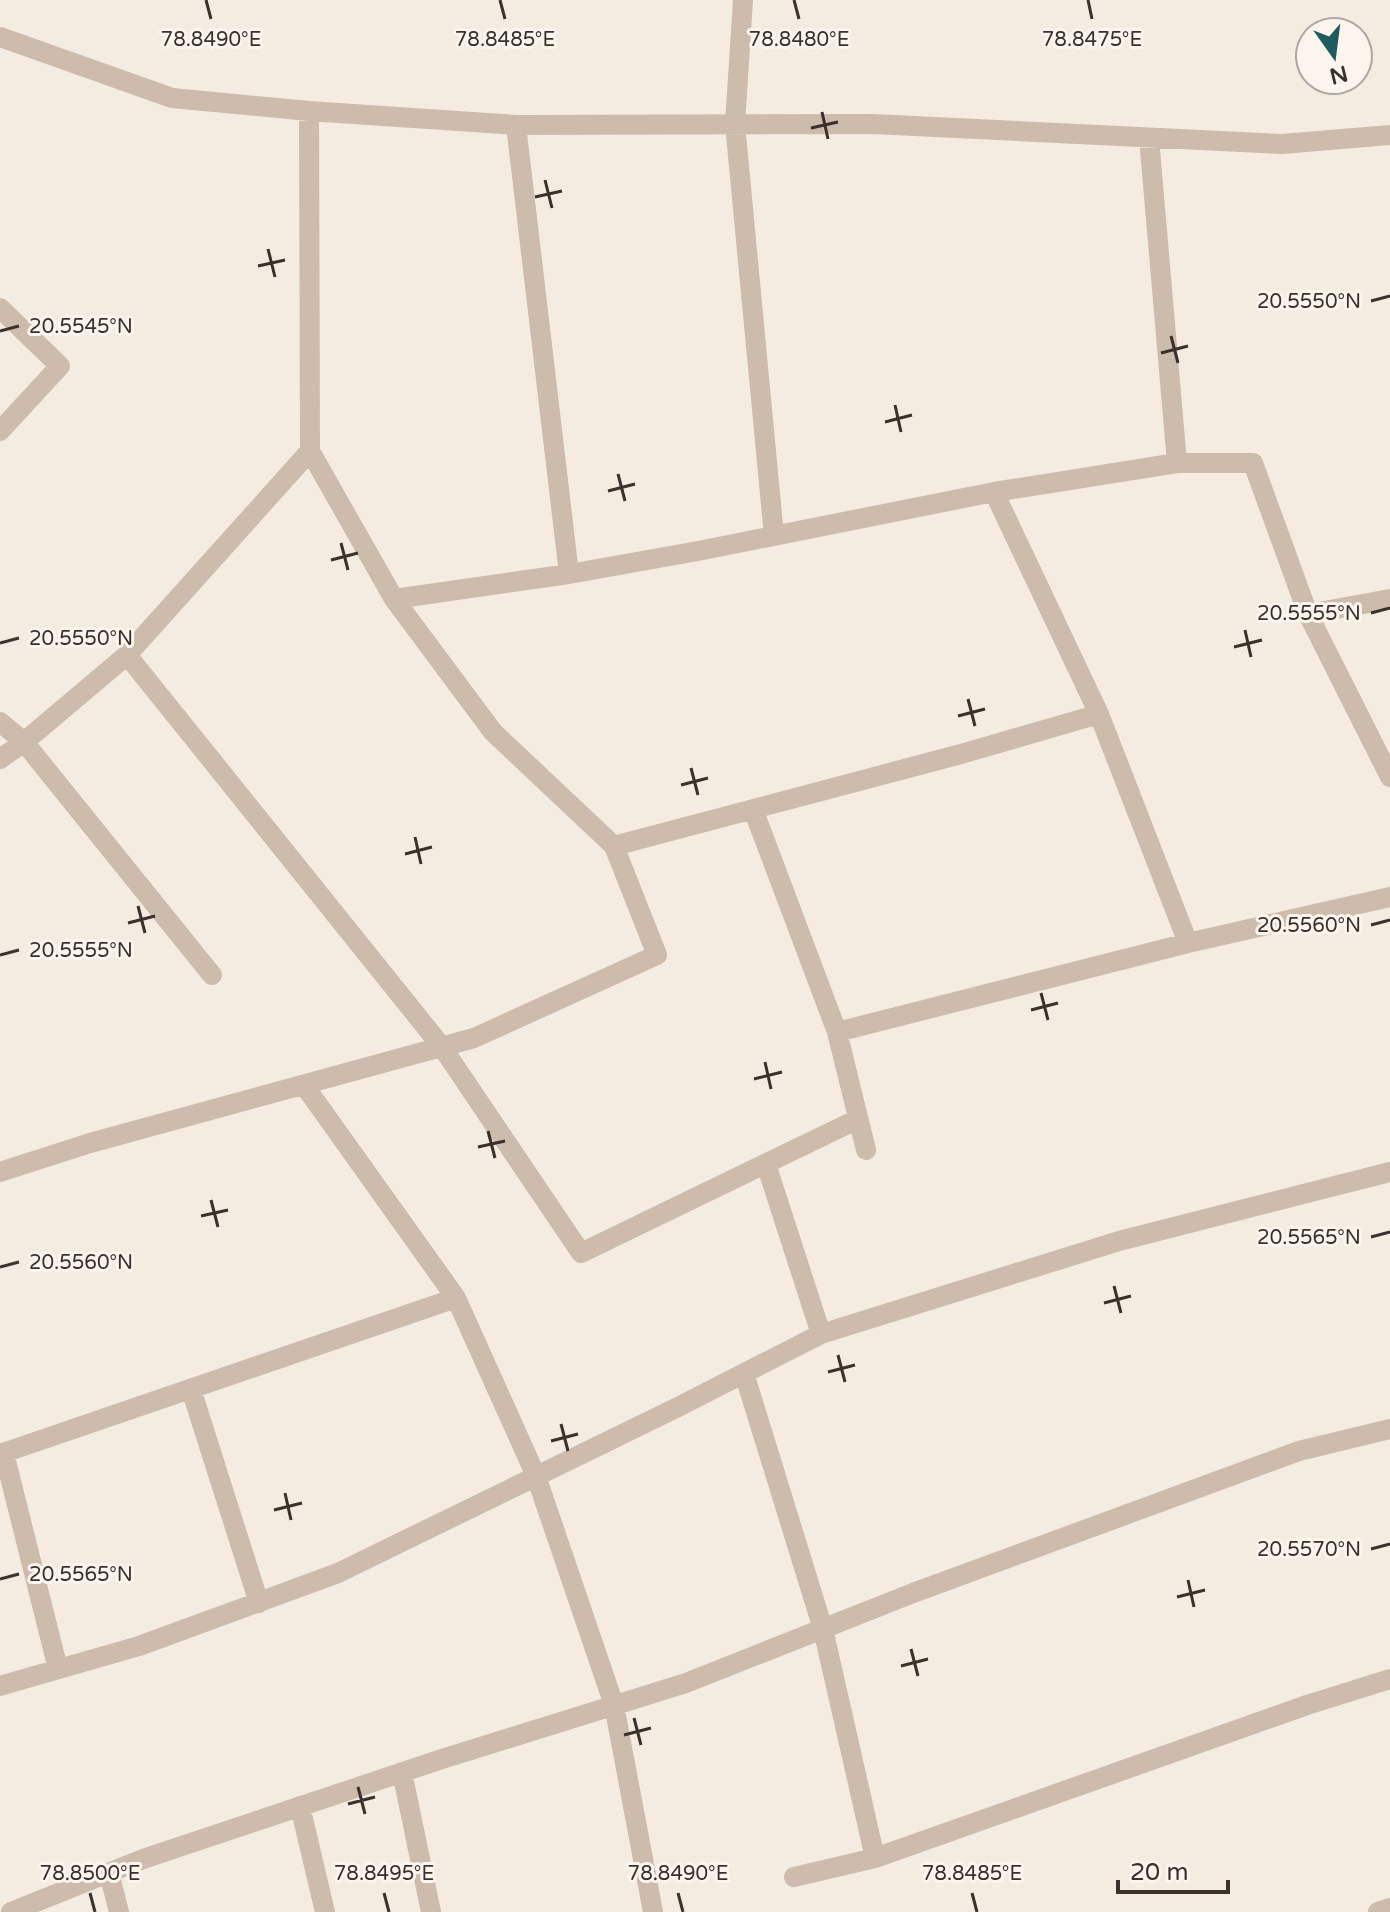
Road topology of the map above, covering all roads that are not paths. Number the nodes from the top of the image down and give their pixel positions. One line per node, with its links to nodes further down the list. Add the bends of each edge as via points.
1 (743, 0): 4 (street)
2 (0, 37): 3 (street, via 172,98)
3 (309, 111): 5 (street); 10 (street)
4 (735, 124): 5 (street); 7 (street, via 873,124); 13 (street)
5 (516, 125): 14 (street)
6 (1390, 135): 7 (street, via 1282,144)
7 (1149, 138): 11 (street)
8 (0, 308): 9 (street, via 60,366)
9 (0, 431)
10 (310, 451): 15 (street); 18 (street)
11 (1177, 463): 12 (street); 17 (street, via 1253,463)
12 (994, 492): 13 (street); 19 (street)
13 (774, 536): 14 (street)
14 (569, 574): 15 (street)
15 (394, 599): 25 (street, via 493,732)
16 (1390, 599): 17 (street)
17 (1308, 614): 23 (street)
18 (127, 655): 21 (street); 30 (street)
19 (1099, 714): 24 (street); 27 (street)
20 (0, 722): 21 (street)
21 (24, 742): 22 (street); 28 (street)
22 (0, 759)
23 (1390, 777)
24 (753, 809): 25 (street); 29 (street)
25 (614, 846): 30 (street, via 657,955 474,1038)
26 (1390, 897): 27 (street)
27 (1188, 943): 29 (street)
28 (212, 975)
29 (837, 1032): 32 (street)
30 (442, 1047): 31 (street); 34 (street, via 581,1253)
31 (304, 1085): 35 (street); 37 (street)
32 (858, 1119): 33 (street); 34 (street)
33 (866, 1150)
34 (766, 1164): 38 (street)
35 (0, 1172)
36 (1390, 1172): 38 (street, via 1119,1241)
37 (456, 1298): 40 (street); 43 (street)
38 (821, 1334): 39 (street)
39 (744, 1373): 43 (street); 45 (street)
40 (191, 1389): 42 (street); 44 (street)
41 (1390, 1429): 45 (street, via 1299,1451)
42 (2, 1453): 46 (street)
43 (536, 1476): 44 (street, via 338,1573); 49 (street)
44 (259, 1603): 46 (street)
45 (823, 1629): 49 (street); 52 (street)
46 (58, 1669): 48 (street)
47 (1390, 1679): 52 (street)
48 (0, 1686)
49 (614, 1705): 50 (street); 60 (street)
50 (402, 1772): 51 (street); 59 (street)
51 (300, 1806): 53 (street); 58 (street)
52 (875, 1858): 54 (street)
53 (109, 1873): 56 (street); 57 (street)
54 (794, 1877)
55 (1390, 1908): 61 (street)
56 (11, 1912)
57 (119, 1912)
58 (325, 1912)
59 (431, 1912)
60 (653, 1912)
61 (1378, 1912)

